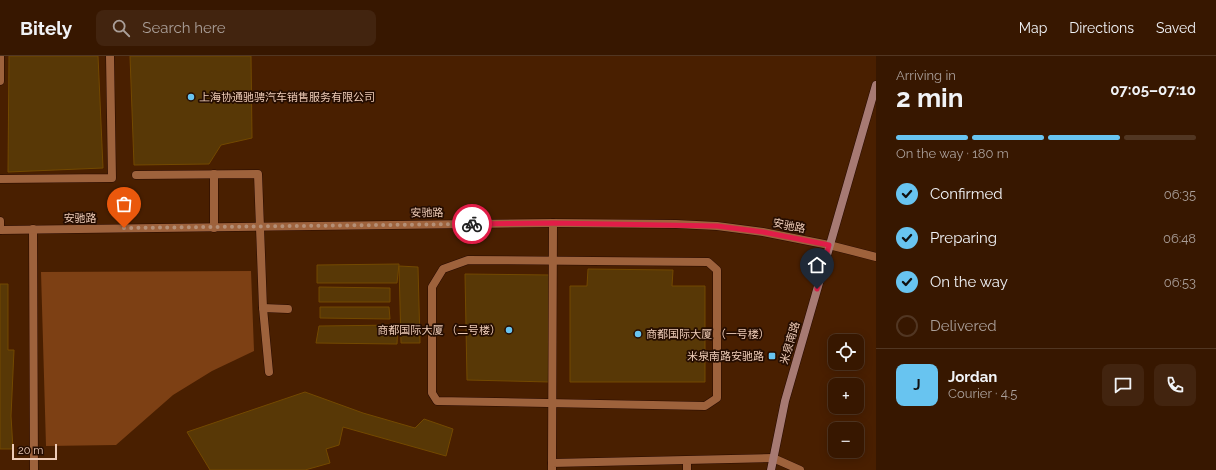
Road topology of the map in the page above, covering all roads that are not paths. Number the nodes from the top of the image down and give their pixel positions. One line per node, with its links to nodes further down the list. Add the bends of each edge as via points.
1 (0, 56): 3 (street)
2 (110, 56): 7 (street, via 112,178)
3 (0, 81)
4 (876, 85): 14 (main road, 米泉南路)
5 (214, 174): 6 (street); 10 (street, via 258,174); 11 (street)
6 (136, 176)
7 (0, 179)
8 (0, 221): 13 (street)
9 (553, 223): 10 (street, 安驰路); 14 (street, 安驰路, via 717,226); 16 (street)
10 (260, 226): 11 (street, 安驰路); 17 (street)
11 (214, 228): 12 (street, 安驰路)
12 (33, 229): 13 (street, 安驰路); 24 (street)
13 (0, 230)
14 (829, 245): 15 (street, 安驰路); 21 (main road, 米泉南路, via 785,401)
15 (876, 257)
16 (553, 261): 20 (street); 20 (street, via 468,260 442,269 432,288 432,393 437,401); 20 (street, via 708,262 717,270 717,398 705,406)
17 (263, 308): 18 (street); 19 (street)
18 (288, 309)
19 (269, 372)
20 (552, 403): 23 (street)
21 (773, 458): 22 (street); 26 (main road, 米泉南路); 27 (street)
22 (687, 461): 23 (street); 25 (street)
23 (552, 467)
24 (34, 470)
25 (687, 470)
26 (771, 470)
27 (800, 470)

